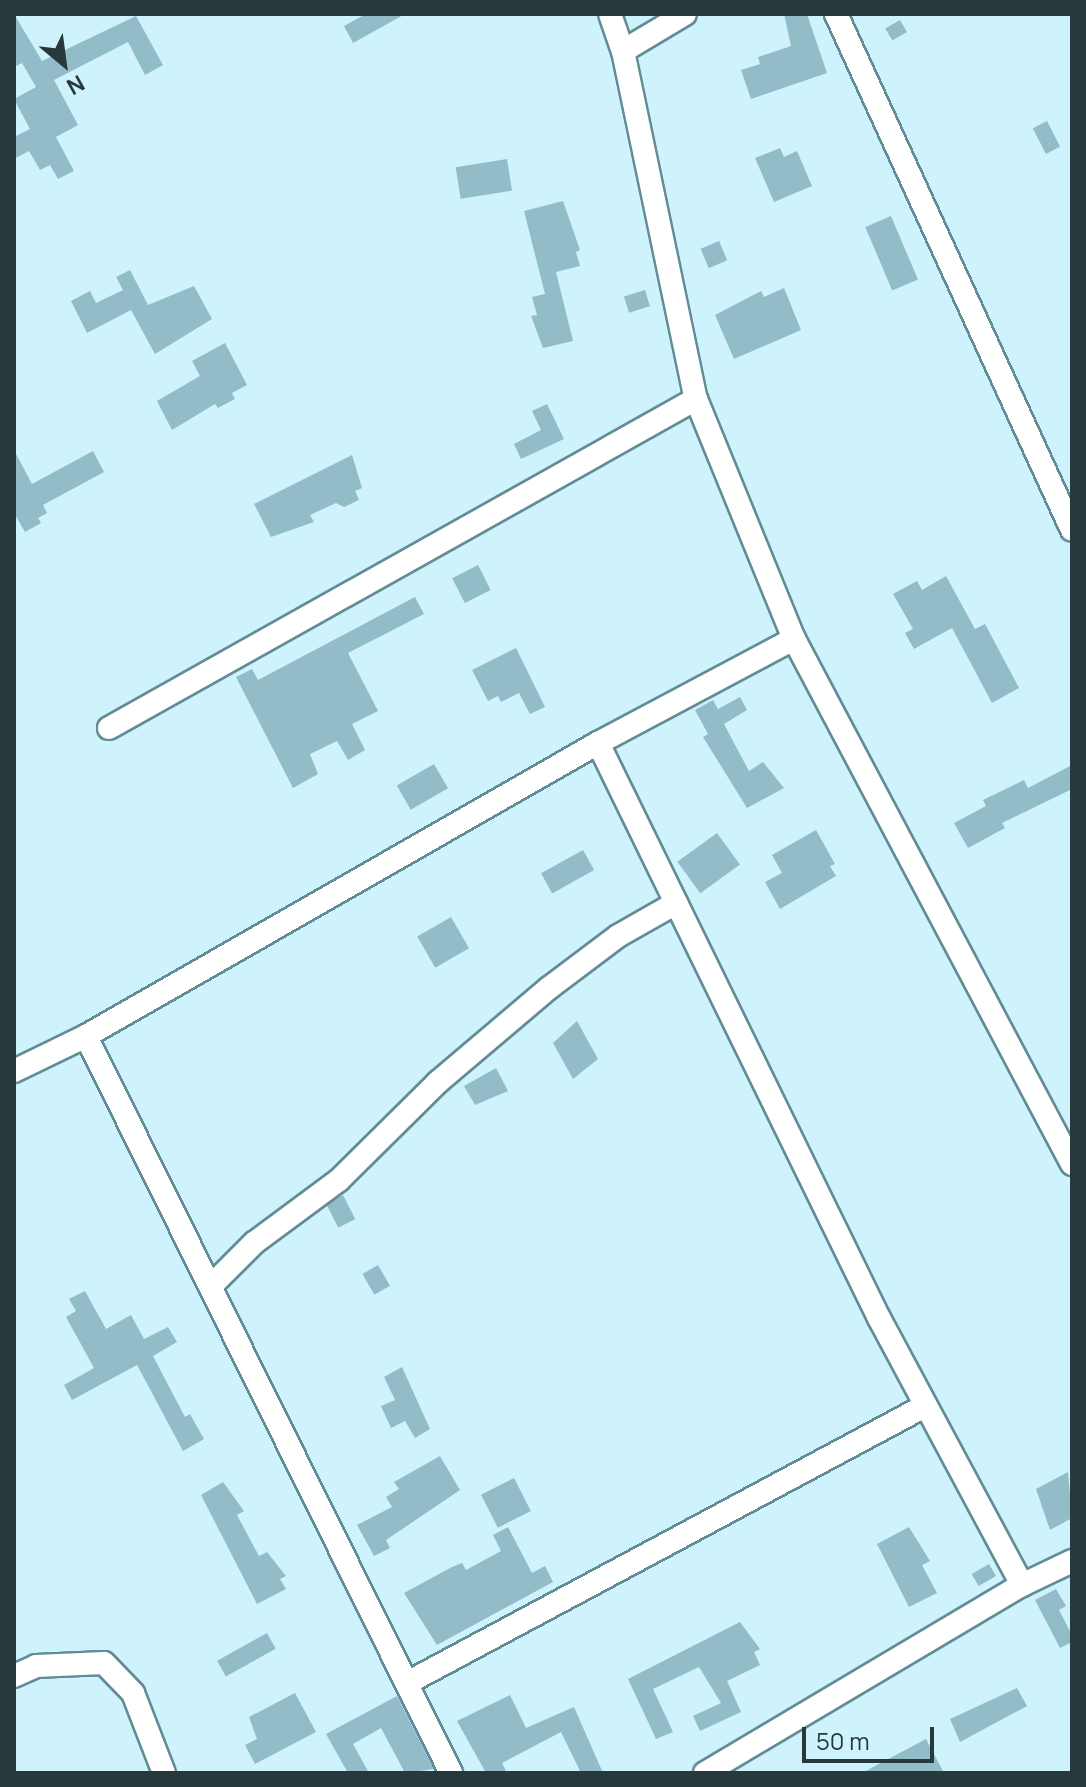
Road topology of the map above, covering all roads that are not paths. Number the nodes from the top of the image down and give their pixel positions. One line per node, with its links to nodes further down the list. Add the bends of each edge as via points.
1 (610, 14): 4 (street)
2 (685, 14): 4 (street)
3 (836, 14): 6 (street)
4 (623, 51): 5 (street)
5 (696, 399): 7 (street); 8 (street)
6 (1072, 530)
7 (794, 639): 9 (street); 13 (street)
8 (109, 728)
9 (598, 743): 10 (street); 11 (street)
10 (676, 903): 14 (street, via 618,936 549,988 438,1082 339,1180 254,1243); 15 (street)
11 (86, 1036): 12 (street); 14 (street)
12 (14, 1071)
13 (1072, 1164)
14 (211, 1286): 19 (street)
15 (925, 1406): 17 (street); 19 (street)
16 (1072, 1561): 17 (street)
17 (1022, 1585): 22 (street)
18 (14, 1676): 20 (street, via 36,1666 104,1663 133,1693)
19 (407, 1683): 21 (street)
20 (164, 1773)
21 (451, 1773)
22 (705, 1773)

